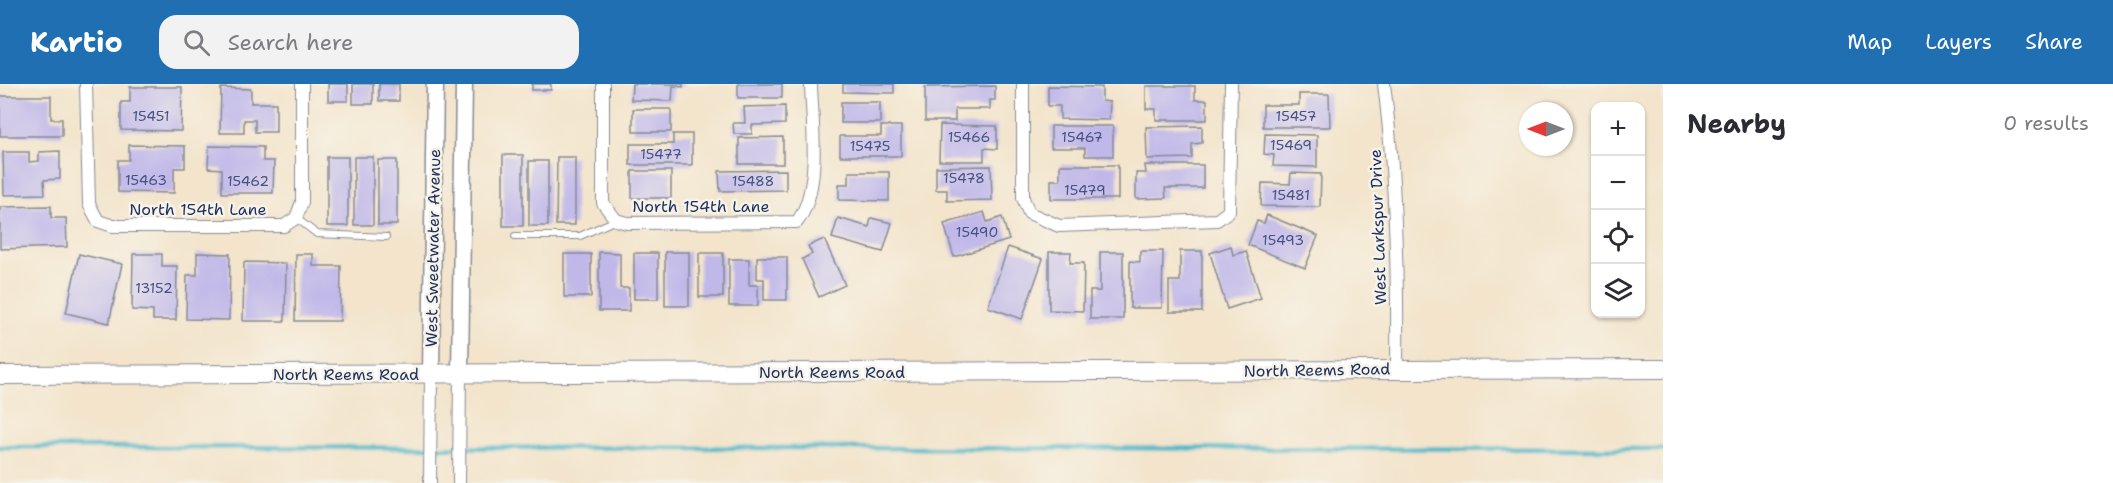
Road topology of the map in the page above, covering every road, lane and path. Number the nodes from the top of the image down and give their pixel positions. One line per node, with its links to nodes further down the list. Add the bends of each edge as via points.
1 (87, 84): 11 (street, North 154th Lane, via 89,204 98,221 113,226 284,226)
2 (302, 84): 11 (street, via 302,202)
3 (435, 84): 16 (street, West Sweetwater Avenue)
4 (464, 84): 17 (street, West Sweetwater Avenue)
5 (603, 84): 10 (street, via 603,203)
6 (811, 84): 10 (street, North 154th Lane, via 812,188 807,209 797,222 627,223)
7 (1023, 84): 8 (street, via 1023,198 1029,213 1059,226 1217,220 1229,211)
8 (1231, 84)
9 (1384, 84): 14 (street, West Larkspur Drive, via 1398,242)
10 (612, 216): 12 (lane, via 580,236)
11 (296, 218): 13 (lane, via 317,234)
12 (515, 236)
13 (386, 237)
14 (1397, 369): 15 (main road, North Reems Road); 17 (main road, North Reems Road)
15 (1663, 369)
16 (431, 374): 17 (main road, North Reems Road); 18 (main road, North Reems Road); 19 (street, West Sweetwater Avenue)
17 (460, 374): 20 (street, West Sweetwater Avenue)
18 (0, 375)
19 (430, 483)
20 (459, 483)

